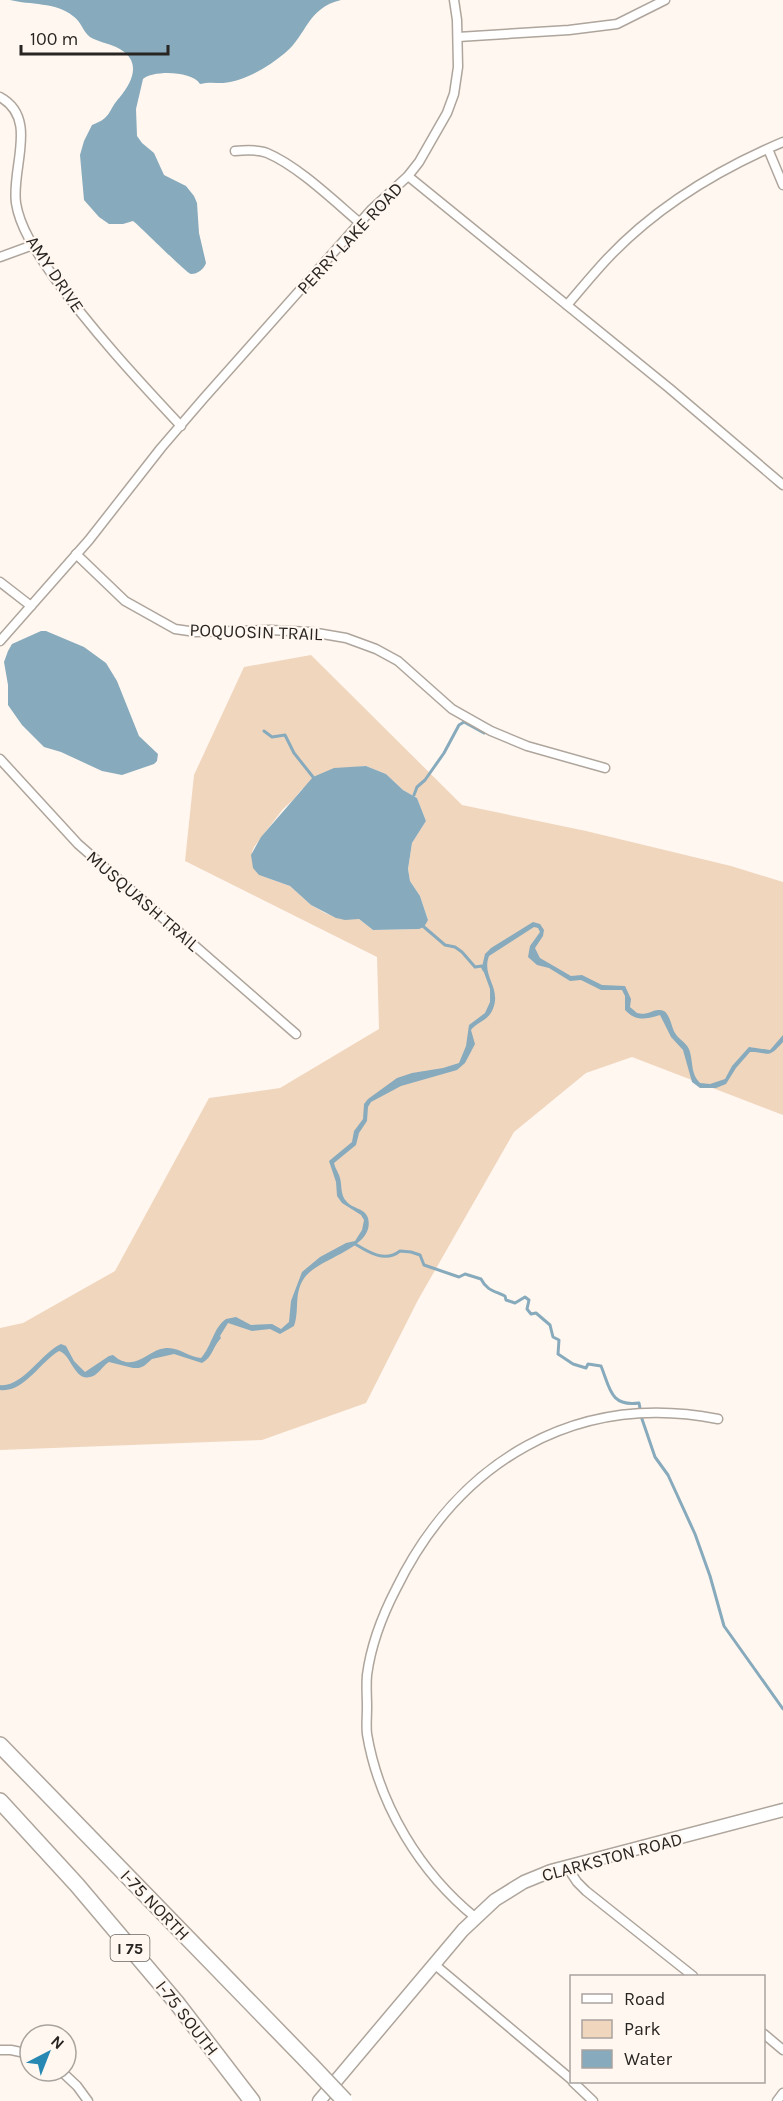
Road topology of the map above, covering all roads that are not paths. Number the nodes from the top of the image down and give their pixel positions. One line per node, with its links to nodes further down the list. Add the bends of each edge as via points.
1 (454, 0): 3 (street)
2 (664, 0): 3 (street, via 616,24)
3 (458, 37): 8 (street, via 458,67 447,113)
4 (0, 97): 11 (street, AMY DRIVE, via 7,100 21,122 16,204)
5 (783, 142): 6 (street)
6 (768, 149): 9 (street); 13 (street, via 704,181 648,220)
7 (235, 151): 10 (street, via 249,150 275,158)
8 (408, 176): 10 (street, PERRY LAKE ROAD); 13 (street, PERRY LAKE ROAD)
9 (783, 185)
10 (360, 223): 14 (street, PERRY LAKE ROAD)
11 (33, 245): 12 (street); 14 (street, AMY DRIVE, via 94,329)
12 (0, 257)
13 (567, 305): 15 (street, PERRY LAKE ROAD)
14 (181, 426): 16 (street, PERRY LAKE ROAD)
15 (783, 485)
16 (76, 554): 18 (street, PERRY LAKE ROAD); 21 (street, POQUOSIN TRAIL, via 125,601 175,629 311,632 346,638 398,661 452,709 491,730 527,746)
17 (0, 582): 18 (street)
18 (31, 606): 19 (street, PERRY LAKE ROAD)
19 (0, 641)
20 (0, 759): 22 (street, MUSQUASH TRAIL, via 78,844)
21 (605, 768)
22 (296, 1034)
23 (718, 1419): 28 (street, via 690,1413 634,1413 563,1429 526,1445 486,1471 422,1540 381,1619 367,1676 367,1733 383,1795 417,1855)
24 (0, 1745): 42 (highway, I-75 NORTH / I 75, bridge)
25 (0, 1801): 40 (highway, I-75 SOUTH / I 75, via 146,1966)
26 (783, 1810): 27 (street, CLARKSTON ROAD)
27 (567, 1867): 28 (street, CLARKSTON ROAD, via 524,1882); 30 (street, via 586,1892)
28 (476, 1918): 29 (street, CLARKSTON ROAD)
29 (434, 1964): 35 (street); 41 (street, CLARKSTON ROAD)
30 (690, 1975)
31 (765, 2035): 33 (street)
32 (0, 2050): 34 (street)
33 (783, 2050)
34 (18, 2051)
35 (570, 2079)
36 (74, 2083): 39 (street)
37 (574, 2083): 43 (street)
38 (783, 2093): 44 (street)
39 (88, 2101)
40 (252, 2101)
41 (319, 2101)
42 (345, 2101)
43 (593, 2101)
44 (777, 2101)

